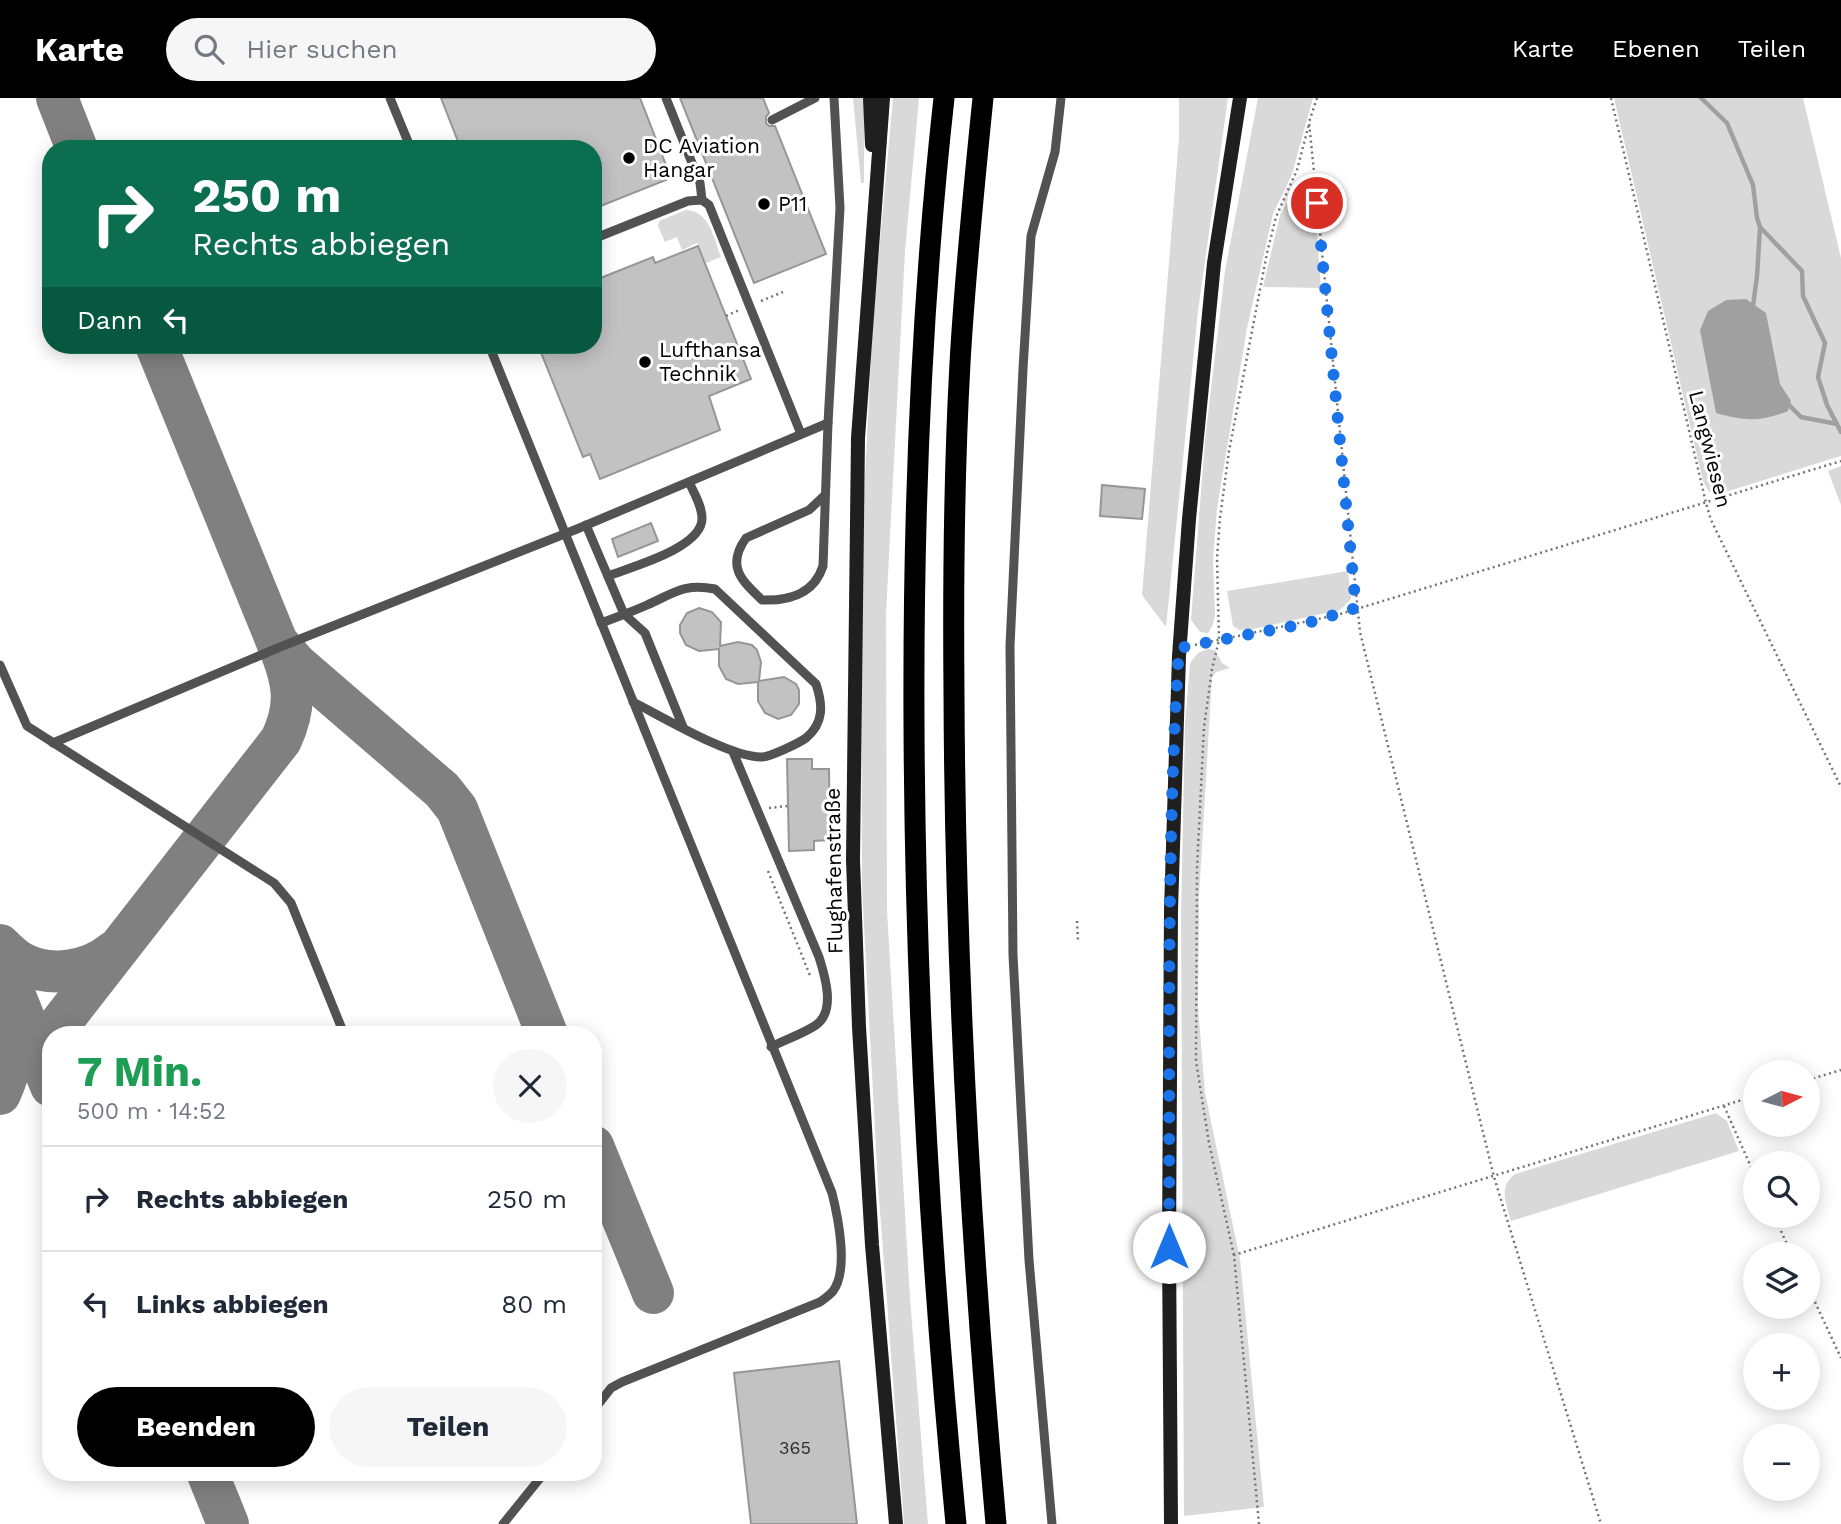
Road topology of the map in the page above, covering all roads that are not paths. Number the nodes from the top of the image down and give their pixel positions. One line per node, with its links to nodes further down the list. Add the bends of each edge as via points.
1 (390, 98): 12 (lane)
2 (666, 98): 13 (lane, via 700,183)
3 (815, 98): 11 (lane)
4 (834, 98): 17 (lane, via 840,208)
5 (870, 98): 14 (main road, Flughafenstraße)
6 (883, 98): 14 (main road, Flughafenstraße)
7 (944, 98): 37 (highway, via 928,274 917,484 915,824 925,1131)
8 (983, 98): 38 (highway, via 960,362 953,569 954,810 964,1090)
9 (1061, 98): 39 (lane, via 1055,152 1031,236 1010,646 1013,955 1029,1260)
10 (1240, 98): 40 (main road, via 1214,263 1179,648 1170,924)
11 (772, 120)
12 (407, 140)
13 (702, 200): 15 (lane, via 688,201); 18 (lane, via 709,205)
14 (874, 216): 36 (main road, Flughafenstraße, via 858,438 853,860 871,1231)
15 (602, 235)
16 (493, 354): 22 (lane)
17 (828, 423): 18 (lane); 20 (lane)
18 (801, 435): 19 (lane)
19 (690, 482): 21 (lane); 23 (lane, via 702,520 698,533 687,544)
20 (825, 495): 20 (lane, via 809,510 746,538 739,547 735,558 738,571 762,600 798,594 819,578)
21 (586, 525): 22 (lane); 23 (lane)
22 (565, 534): 25 (lane); 29 (lane)
23 (608, 576): 24 (lane)
24 (624, 614): 25 (lane); 28 (lane, via 645,633); 30 (lane, via 681,588 715,589 816,684 821,715 815,730 803,740 763,758)
25 (601, 623): 27 (lane)
26 (0, 665): 29 (lane, via 27,726)
27 (633, 702): 28 (lane); 32 (lane)
28 (683, 727): 30 (lane)
29 (53, 743): 31 (lane, via 284,892)
30 (733, 752): 32 (lane, via 826,979 824,1017 817,1025)
31 (341, 1026)
32 (771, 1047): 33 (lane, via 832,1193 842,1256 833,1292 820,1302 622,1382)
33 (602, 1400)
34 (538, 1481): 35 (lane)
35 (503, 1524)
36 (896, 1524)
37 (956, 1524)
38 (996, 1524)
39 (1052, 1524)
40 (1171, 1524)

